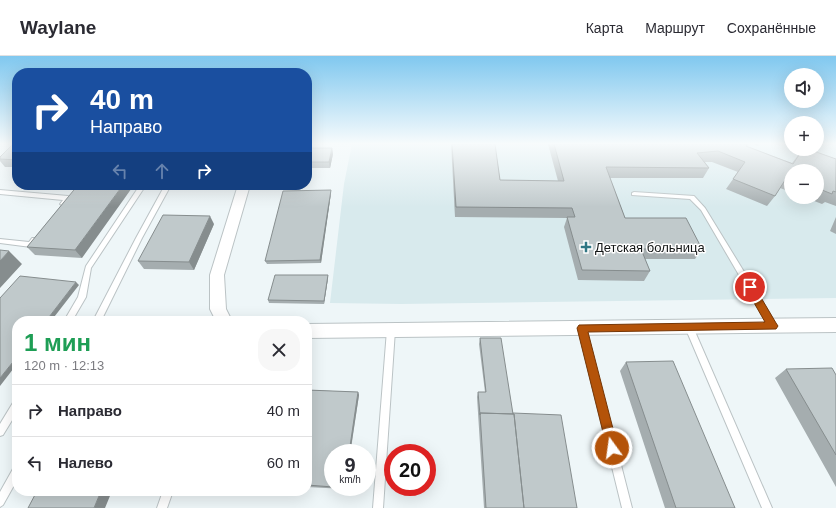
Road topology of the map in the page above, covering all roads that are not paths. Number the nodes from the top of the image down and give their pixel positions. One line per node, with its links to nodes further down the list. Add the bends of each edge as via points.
1 (140, 190): 9 (lane, via 88,268 82,297)
2 (165, 190): 10 (lane)
3 (243, 190): 11 (street, via 218,275 218,309)
4 (0, 192): 6 (lane, via 68,198)
5 (634, 194): 12 (lane, via 692,197 703,209)
6 (58, 209)
7 (40, 233): 8 (lane, via 31,245)
8 (0, 241)
9 (71, 316)
10 (100, 316)
11 (222, 316)
12 (773, 326): 13 (street); 15 (street)
13 (689, 327): 14 (street); 26 (lane)
14 (582, 328): 17 (street); 25 (lane)
15 (834, 329)
16 (312, 330): 17 (street)
17 (391, 330): 24 (lane)
18 (12, 412): 19 (lane)
19 (0, 432)
20 (12, 479): 22 (lane)
21 (166, 496): 23 (lane)
22 (0, 502)
23 (162, 508)
24 (378, 508)
25 (627, 508)
26 (767, 508)

